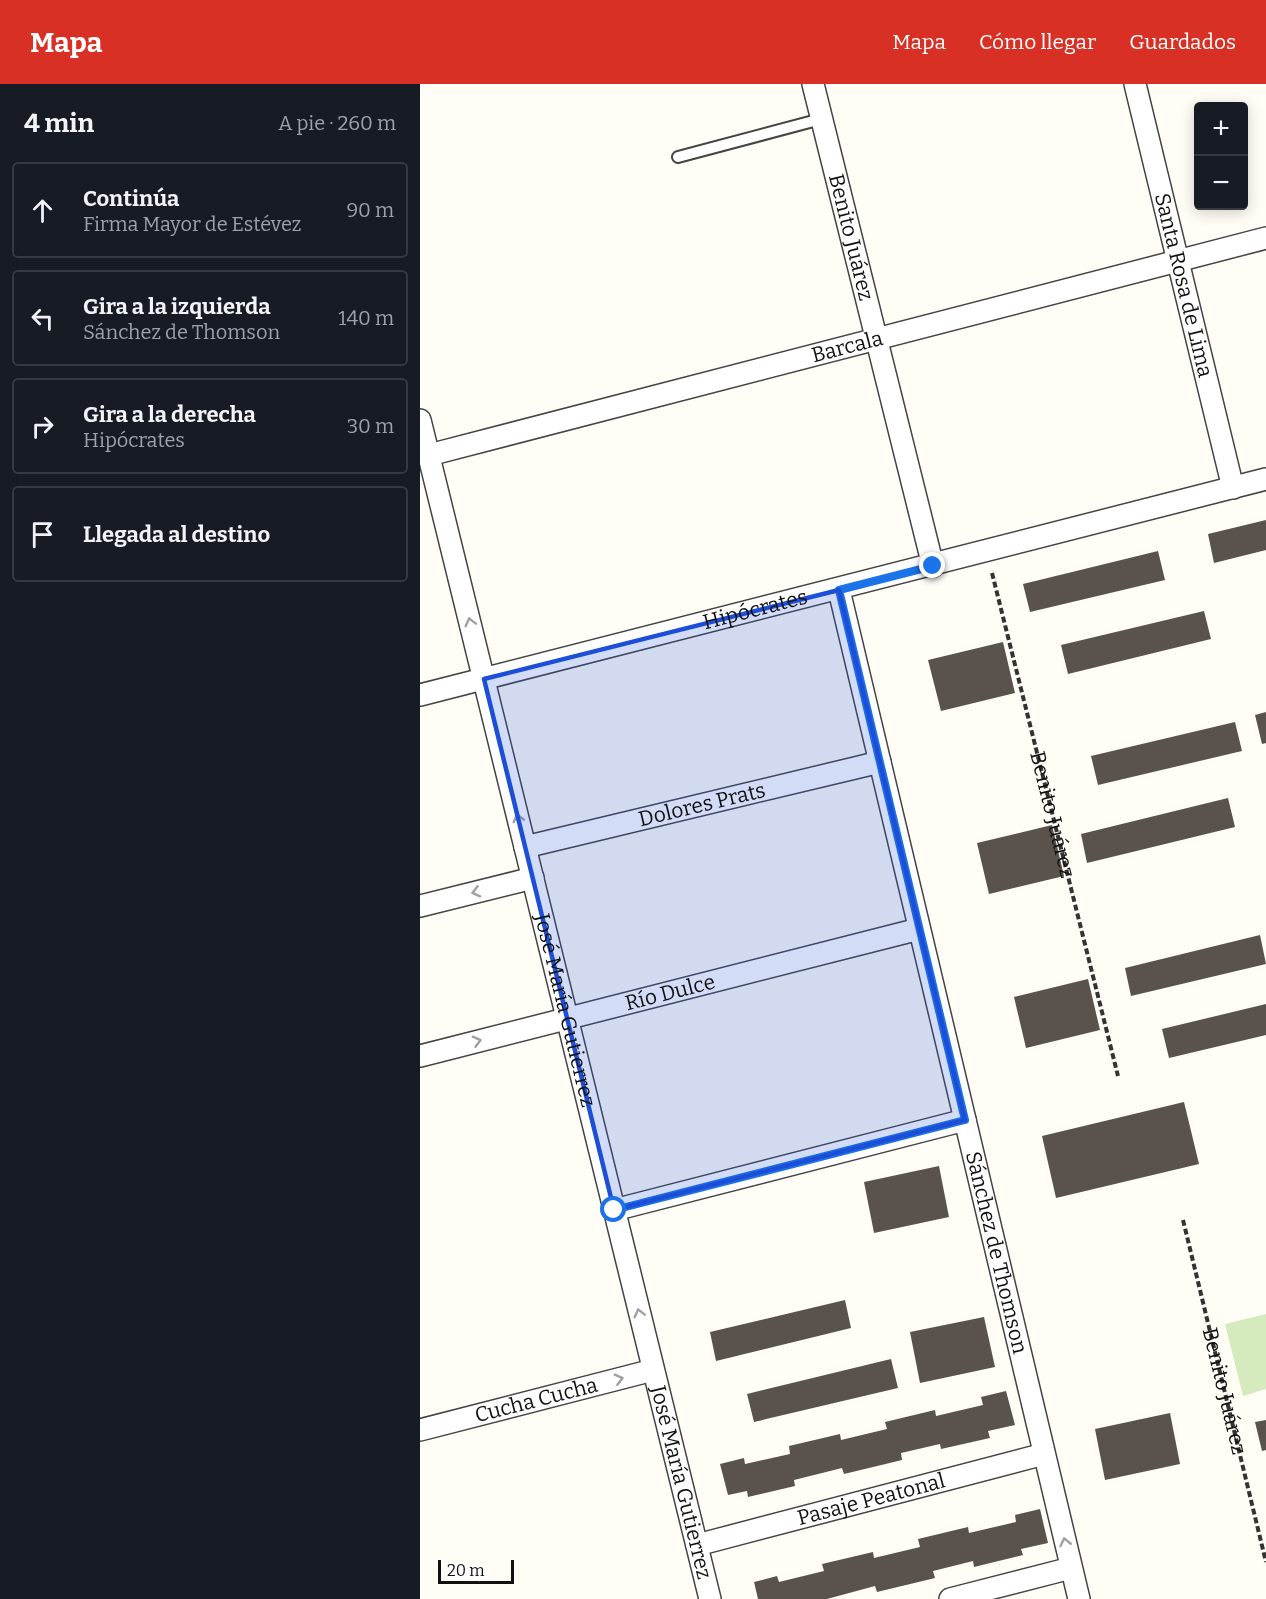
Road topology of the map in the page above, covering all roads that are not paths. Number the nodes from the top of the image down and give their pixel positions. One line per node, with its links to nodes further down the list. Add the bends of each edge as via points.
1 (813, 84): 3 (street, Benito Juárez)
2 (1135, 84): 6 (street, Santa Rosa de Lima)
3 (821, 119): 4 (lane); 7 (street, Benito Juárez)
4 (678, 157)
5 (1266, 238): 6 (street, Barcala)
6 (1178, 261): 7 (street, Barcala); 11 (street, Santa Rosa de Lima)
7 (877, 339): 9 (street, Barcala); 12 (street, Benito Juárez)
8 (420, 420): 9 (street, José María Gutierrez)
9 (429, 455): 14 (street, José María Gutierrez, one-way to 9)
10 (1266, 479): 11 (street, Hipócrates)
11 (1233, 488): 12 (street, Hipócrates)
12 (933, 566): 13 (street, Hipócrates)
13 (839, 590): 14 (street, Hipócrates); 16 (street, Sánchez de Thomson)
14 (484, 679): 15 (street, Hipócrates); 17 (street, José María Gutierrez, one-way to 14)
15 (420, 695)
16 (880, 762): 17 (street, Dolores Prats); 20 (street, Sánchez de Thomson)
17 (525, 847): 18 (street, José María Gutierrez)
18 (532, 878): 19 (street, one-way to 19); 21 (street, José María Gutierrez)
19 (420, 906)
20 (919, 929): 21 (street, Río Dulce); 23 (street, Sánchez de Thomson)
21 (567, 1018): 22 (street, Río Dulce, one-way to 21); 24 (street, José María Gutierrez)
22 (420, 1056)
23 (965, 1120): 24 (street); 27 (street, Sánchez de Thomson)
24 (614, 1210): 25 (street, José María Gutierrez, one-way to 24)
25 (653, 1370): 26 (street, Cucha Cucha, one-way to 25); 28 (street, José María Gutierrez)
26 (420, 1430)
27 (1044, 1454): 28 (street, Pasaje Peatonal); 29 (street, Sánchez de Thomson, one-way to 27)
28 (697, 1545): 30 (street, José María Gutierrez)
29 (1071, 1568): 31 (street); 32 (street, Sánchez de Thomson)
30 (710, 1599)
31 (950, 1599)
32 (1079, 1599)

